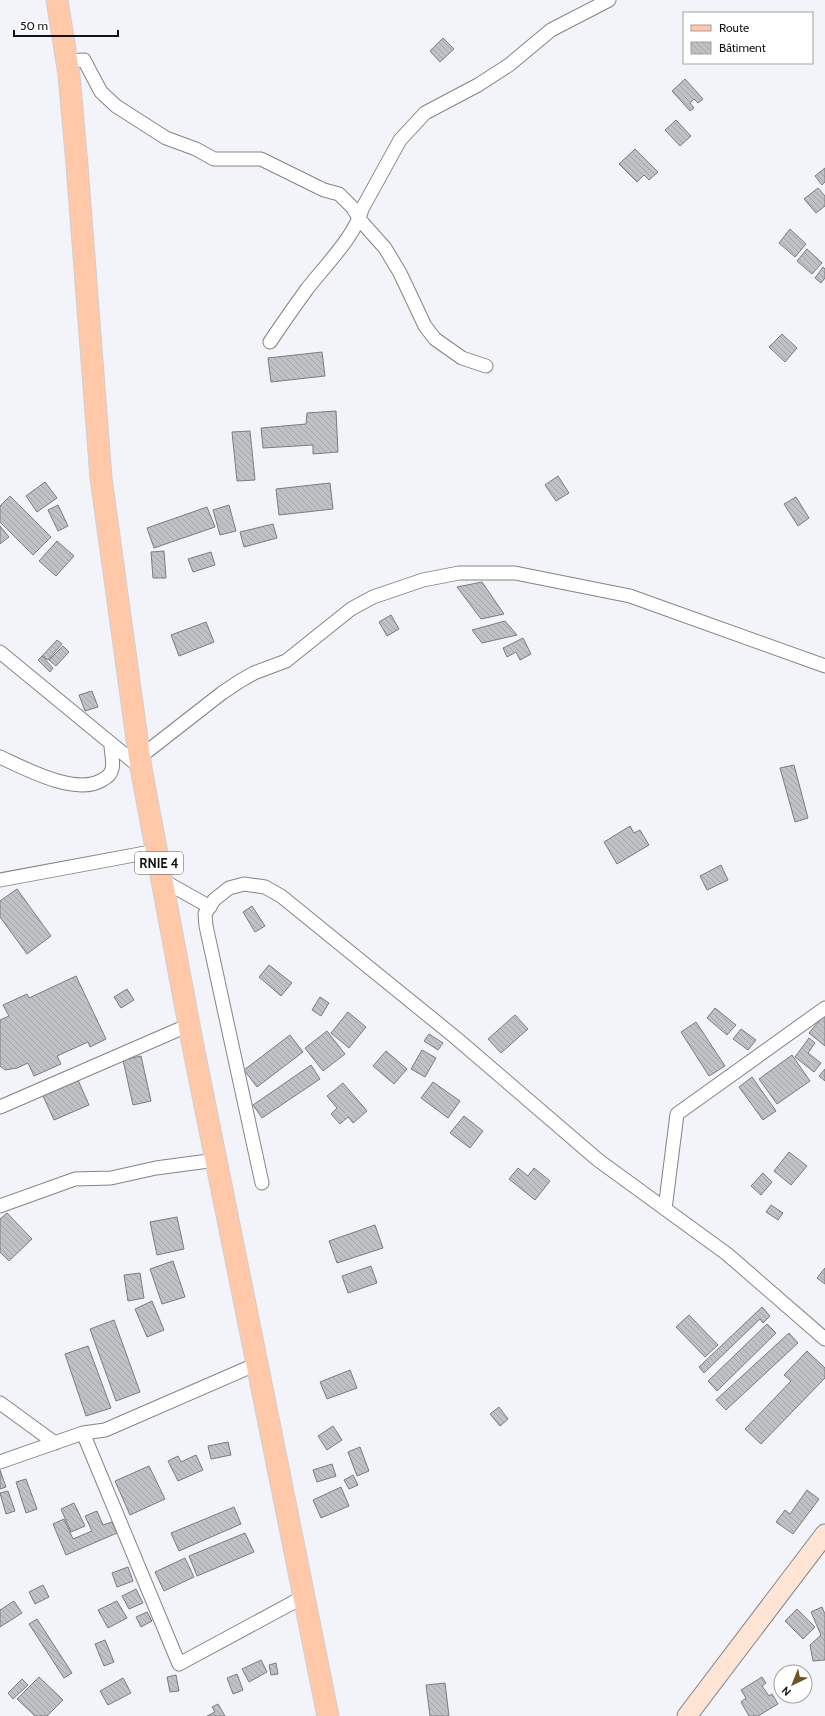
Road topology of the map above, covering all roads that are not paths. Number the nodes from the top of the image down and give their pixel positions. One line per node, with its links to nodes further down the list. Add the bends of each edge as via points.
1 (57, 0): 3 (main road, RNIE 4)
2 (610, 0): 4 (street, via 551,30 509,65 425,113 400,140 362,209)
3 (66, 60): 4 (street, via 84,60 101,92 116,106 166,138 214,159 261,159 324,190 339,194 353,208); 11 (main road, RNIE 4, via 77,165 101,478)
4 (360, 220): 5 (street); 6 (street, via 385,248 425,326 435,339 462,358)
5 (270, 342)
6 (486, 366)
7 (0, 652): 9 (street)
8 (825, 666): 11 (street, via 630,596 514,573 459,573 423,580 373,596 351,608 286,661 254,673 234,685)
9 (111, 744): 10 (street, via 112,769 106,778 95,785 64,783); 11 (street)
10 (0, 758)
11 (140, 762): 12 (main road, RNIE 4)
12 (156, 851): 13 (street); 14 (main road, RNIE 4)
13 (0, 880)
14 (162, 880): 15 (street); 17 (main road, RNIE 4)
15 (210, 907): 20 (street, via 205,914 206,926); 22 (street, via 214,900 229,888 244,884 265,886 281,896 456,1038 598,1160)
16 (825, 1008): 22 (street, via 677,1114)
17 (189, 1025): 18 (street); 19 (main road, RNIE 4)
18 (0, 1108)
19 (216, 1160): 21 (street, via 156,1168 111,1178 75,1179); 24 (main road, RNIE 4)
20 (262, 1183)
21 (0, 1206)
22 (665, 1210): 23 (street, via 727,1254)
23 (825, 1339)
24 (257, 1364): 26 (street, via 105,1430); 30 (main road, RNIE 4)
25 (0, 1403): 27 (street)
26 (83, 1433): 27 (street); 30 (street, via 178,1664)
27 (55, 1443): 28 (street)
28 (0, 1462)
29 (825, 1534): 32 (main road)
30 (305, 1596): 31 (main road, RNIE 4)
31 (328, 1716)
32 (687, 1716)

